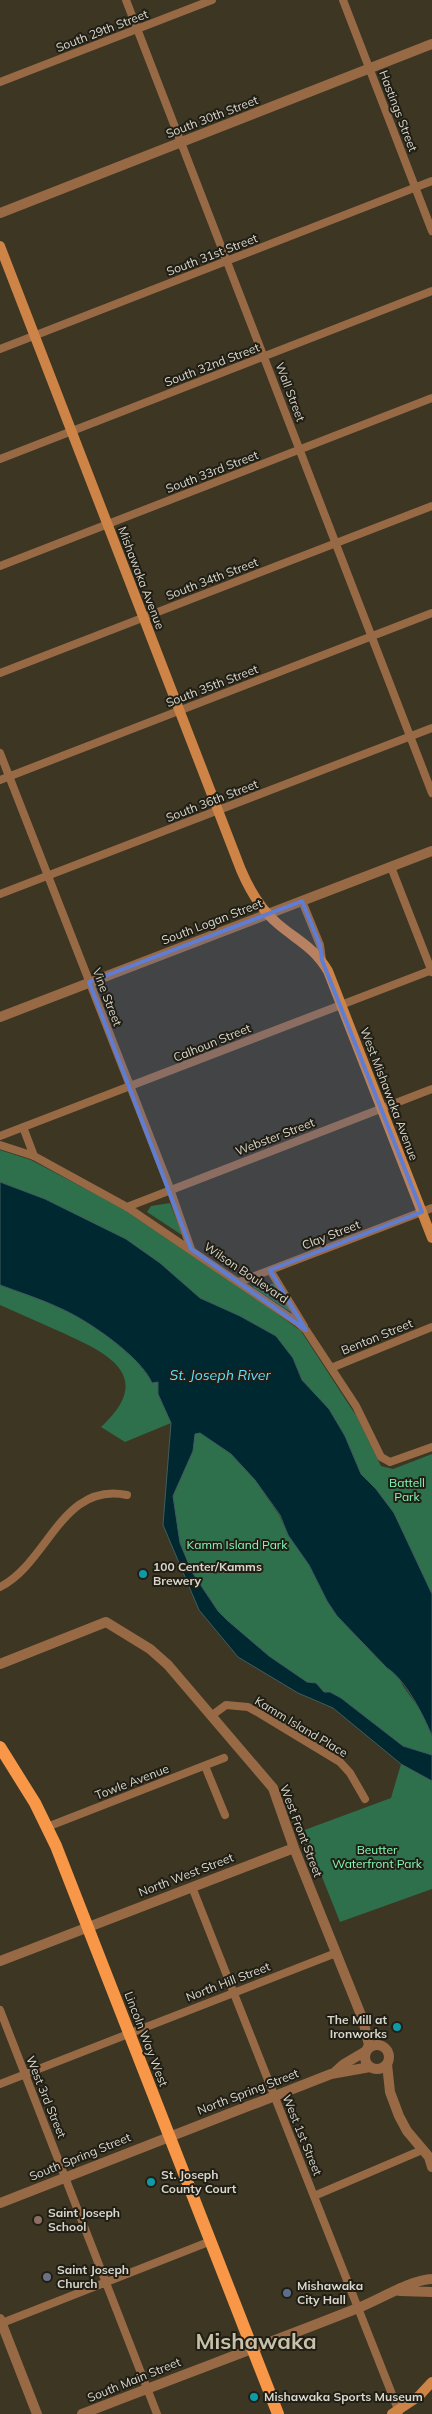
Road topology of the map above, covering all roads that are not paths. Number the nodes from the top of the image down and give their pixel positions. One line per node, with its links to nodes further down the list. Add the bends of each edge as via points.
1 (126, 0): 4 (street, Wall Street)
2 (212, 0): 4 (street, South 29th Street)
3 (343, 0): 6 (street, Hastings Street)
4 (138, 29): 7 (street, South 29th Street); 8 (street, Wall Street)
5 (432, 44): 6 (street, South 30th Street)
6 (370, 69): 8 (street, South 30th Street); 10 (street, Hastings Street)
7 (0, 82)
8 (181, 142): 11 (street, South 30th Street); 14 (street, Wall Street)
9 (432, 181): 10 (street, South 31st Street)
10 (416, 187): 12 (street, Hastings Street); 14 (street, South 31st Street)
11 (0, 213)
12 (432, 231)
13 (0, 246): 16 (main road, Mishawaka Avenue)
14 (227, 261): 16 (street, South 31st Street); 18 (street, Wall Street)
15 (432, 292): 18 (street, South 32nd Street)
16 (35, 336): 17 (street, South 31st Street); 20 (main road, Mishawaka Avenue)
17 (0, 349)
18 (264, 357): 20 (street, South 32nd Street); 21 (street, Wall Street)
19 (432, 398): 21 (street, South 33rd Street)
20 (72, 431): 22 (street, South 32nd Street); 24 (main road, Mishawaka Avenue)
21 (300, 450): 24 (street, South 33rd Street); 25 (street, Wall Street)
22 (0, 459)
23 (432, 506): 25 (street, South 34th Street)
24 (108, 524): 26 (street, South 33rd Street); 28 (main road, Mishawaka Avenue)
25 (336, 543): 28 (street, South 34th Street); 29 (street, Wall Street)
26 (0, 566)
27 (432, 613): 29 (street, South 35th Street)
28 (143, 617): 30 (street, South 34th Street); 31 (main road, Mishawaka Avenue)
29 (372, 637): 31 (street, South 35th Street); 33 (street, Wall Street)
30 (0, 673)
31 (179, 711): 35 (street, South 35th Street); 38 (main road, Mishawaka Avenue)
32 (432, 728): 33 (street, South 36th Street)
33 (410, 736): 37 (street, Wall Street); 38 (street, South 36th Street)
34 (0, 753): 35 (street, Vine Street)
35 (9, 777): 36 (street, South 35th Street); 41 (street, Vine Street)
36 (0, 780)
37 (432, 793)
38 (218, 810): 41 (street, South 36th Street); 44 (main road, Mishawaka Avenue, via 246,883)
39 (432, 851): 40 (street, South Logan Street)
40 (391, 867): 43 (street, South Logan Street); 46 (street)
41 (47, 876): 42 (street, South 36th Street); 47 (street, Vine Street)
42 (0, 894)
43 (302, 901): 44 (street, South Logan Street); 45 (street, West Mishawaka Avenue, via 320,945)
44 (268, 914): 45 (main road, West Mishawaka Avenue, via 306,943); 47 (street, South Logan Street)
45 (322, 960): 48 (main road, West Mishawaka Avenue)
46 (432, 971): 48 (street, Calhoun Street)
47 (89, 982): 49 (street, South Logan Street); 50 (street, Vine Street)
48 (342, 1006): 50 (street, Calhoun Street); 52 (main road, West Mishawaka Avenue)
49 (0, 1017)
50 (130, 1087): 53 (street, Calhoun Street); 57 (street, Vine Street)
51 (432, 1089): 52 (street, Webster Street)
52 (381, 1108): 57 (street, Webster Street); 60 (main road, West Mishawaka Avenue)
53 (23, 1127): 54 (street, Calhoun Street); 56 (street)
54 (0, 1136)
55 (0, 1145): 56 (street, Wilson Boulevard)
56 (34, 1156): 58 (street, Wilson Boulevard)
57 (170, 1190): 58 (street, Webster Street); 62 (street, Vine Street)
58 (127, 1207): 62 (street, Wilson Boulevard)
59 (432, 1208): 60 (street, Clay Street)
60 (422, 1212): 61 (main road, West Mishawaka Avenue); 63 (street, Clay Street)
61 (432, 1238)
62 (191, 1249): 64 (street, Wilson Boulevard)
63 (270, 1270): 64 (street, Clay Street); 66 (street)
64 (239, 1282): 66 (street, Wilson Boulevard)
65 (432, 1327): 67 (street, Benton Street)
66 (306, 1330): 67 (street, Wilson Boulevard)
67 (331, 1368): 68 (street, Wilson Boulevard, via 363,1419 381,1457 390,1462)
68 (432, 1447)
69 (127, 1495): 70 (street, via 99,1495 81,1502 64,1518 21,1574)
70 (0, 1587)
71 (0, 1664): 72 (street, West Front Street, via 106,1622 159,1657)
72 (211, 1716): 76 (street, Kamm Island Place, via 226,1705 248,1707 340,1762); 79 (street, West Front Street, via 273,1788)
73 (1, 1750): 78 (main road, Lincoln Way West)
74 (224, 1758): 75 (street, Towle Avenue)
75 (205, 1766): 77 (street); 78 (street, Towle Avenue)
76 (365, 1799)
77 (225, 1815)
78 (47, 1827): 81 (main road, Lincoln Way West)
79 (294, 1848): 80 (street, North West Street); 82 (street, West Front Street)
80 (192, 1886): 81 (street, North West Street); 84 (street, West 1st Street)
81 (88, 1927): 83 (street, North West Street); 87 (main road, Lincoln Way West)
82 (336, 1953): 84 (street, North Hill Street); 86 (street, West Front Street)
83 (0, 1962)
84 (234, 1992): 87 (street, North Hill Street); 96 (street, West 1st Street)
85 (0, 2010): 93 (street, West 3rd Street)
86 (363, 2020): 88 (street, West Front Street); 89 (street, West Front Street, via 369,2045)
87 (128, 2033): 93 (street, North Hill Street); 97 (main road, Lincoln Way West)
88 (380, 2045): 89 (street); 90 (street, via 388,2051)
89 (366, 2050): 91 (street, via 365,2062); 92 (street, North Spring Street)
90 (387, 2064): 91 (street); 95 (street)
91 (371, 2068): 92 (street, North Spring Street); 95 (street)
92 (336, 2072): 96 (street, North Spring Street)
93 (25, 2074): 94 (street, North Hill Street); 99 (street, West 3rd Street)
94 (0, 2084)
95 (390, 2092): 98 (street, via 407,2131)
96 (274, 2096): 97 (street, North Spring Street); 100 (street, West 1st Street)
97 (169, 2135): 99 (street, South Spring Street); 102 (main road, Lincoln Way West)
98 (429, 2158): 100 (street)
99 (65, 2176): 101 (street, South Spring Street); 104 (street, West 3rd Street)
100 (314, 2196): 107 (street, West 1st Street)
101 (0, 2203)
102 (211, 2241): 104 (street); 109 (main road, Lincoln Way West)
103 (432, 2279): 105 (street, South Main Street, via 412,2282)
104 (107, 2282): 108 (street); 111 (street, West 3rd Street)
105 (400, 2290): 106 (street); 107 (street, South Main Street)
106 (432, 2292)
107 (359, 2308): 109 (street, South Main Street); 112 (street, West 1st Street)
108 (1, 2321): 113 (street)
109 (252, 2348): 111 (street, South Main Street); 116 (main road, Lincoln Way West)
110 (432, 2382): 112 (main road)
111 (147, 2388): 114 (street, South Main Street); 115 (street, West 3rd Street)
112 (397, 2413)
113 (37, 2414)
114 (82, 2414)
115 (157, 2414)
116 (278, 2414)

